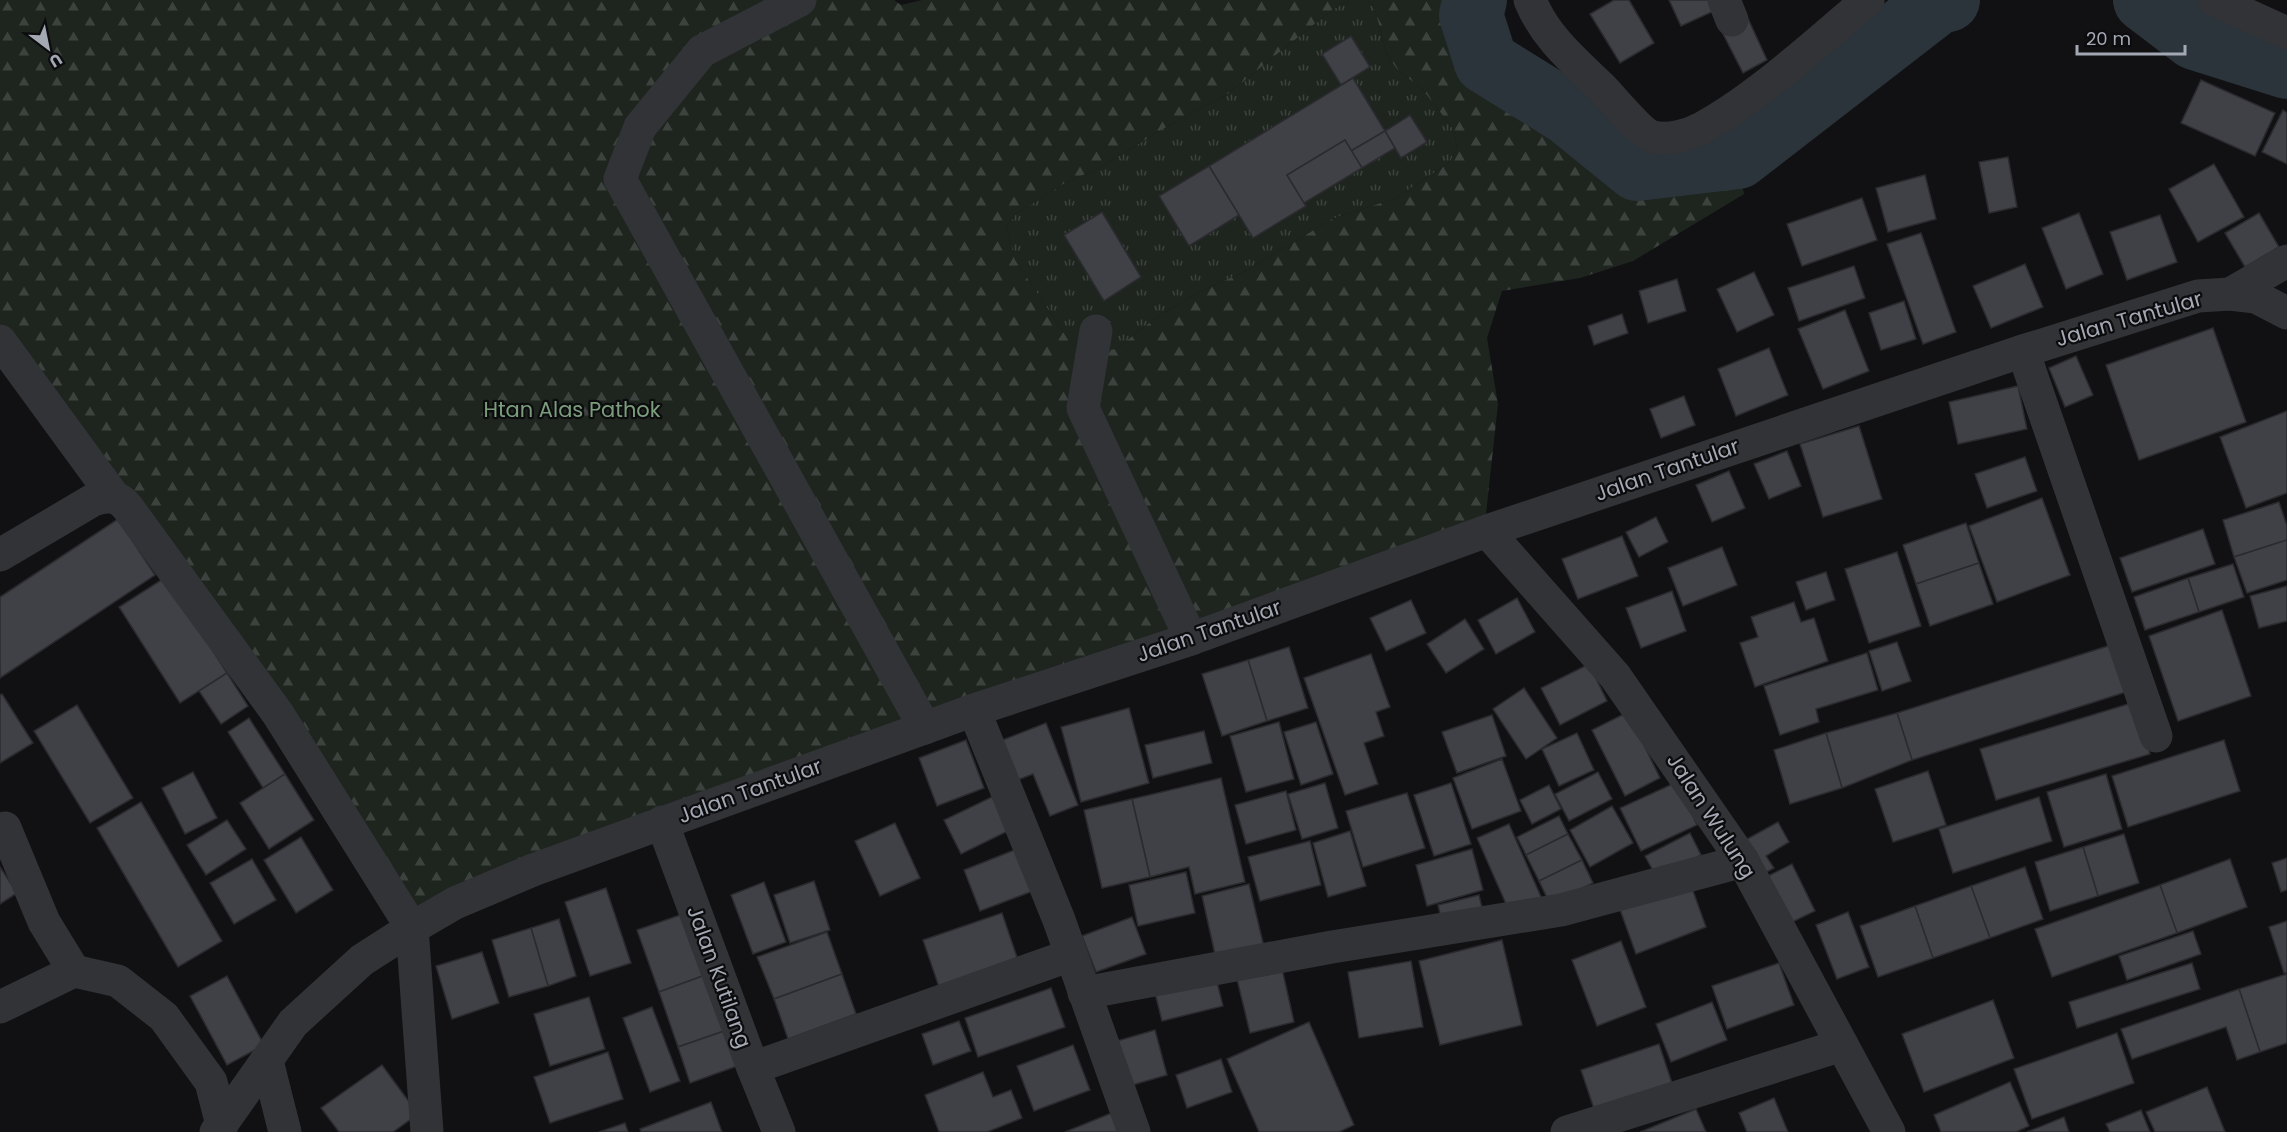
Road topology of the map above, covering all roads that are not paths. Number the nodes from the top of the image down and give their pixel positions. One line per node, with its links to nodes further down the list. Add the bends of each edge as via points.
1 (800, 0): 17 (street, via 702,51 639,128 620,179)
2 (1530, 0): 3 (street, via 1537,17 1566,55 1624,109 1642,132 1659,138 1701,129 1772,80)
3 (1868, 0)
4 (2214, 0): 5 (street)
5 (2287, 33)
6 (2287, 261): 7 (street)
7 (2230, 294): 8 (street, Jalan Tantular, via 2256,297); 11 (street, Jalan Tantular, via 2198,296)
8 (2287, 313)
9 (1096, 331): 15 (street, via 1083,408)
10 (0, 341): 12 (street)
11 (2023, 351): 13 (street, Jalan Tantular); 18 (street)
12 (114, 497): 14 (street, via 93,500); 22 (street, via 123,501 278,714)
13 (1487, 531): 15 (street, Jalan Tantular); 21 (street, Jalan Wulung, via 1615,676)
14 (0, 555)
15 (1191, 639): 16 (street, Jalan Tantular)
16 (974, 710): 17 (street, Jalan Tantular); 23 (street)
17 (925, 728): 19 (street, Jalan Tantular)
18 (2156, 736)
19 (662, 822): 22 (street, Jalan Tantular, via 455,903); 29 (street, Jalan Kutilang)
20 (5, 828): 24 (street, via 44,922)
21 (1743, 861): 25 (street, via 1561,910); 27 (street, Jalan Wulung)
22 (412, 928): 28 (street, Jalan Tantular, via 362,960 311,1004); 32 (street)
23 (1071, 955): 25 (street); 29 (street)
24 (74, 971): 26 (street); 30 (street, via 118,981 164,1017 211,1082)
25 (1084, 993): 34 (street)
26 (0, 1007)
27 (1842, 1045): 35 (street); 36 (street, Jalan Wulung)
28 (267, 1061): 30 (street, Jalan Tantular); 31 (street)
29 (753, 1068): 33 (street, Jalan Kutilang)
30 (219, 1128)
31 (285, 1132)
32 (427, 1132)
33 (779, 1132)
34 (1134, 1132)
35 (1567, 1132)
36 (1889, 1132)

